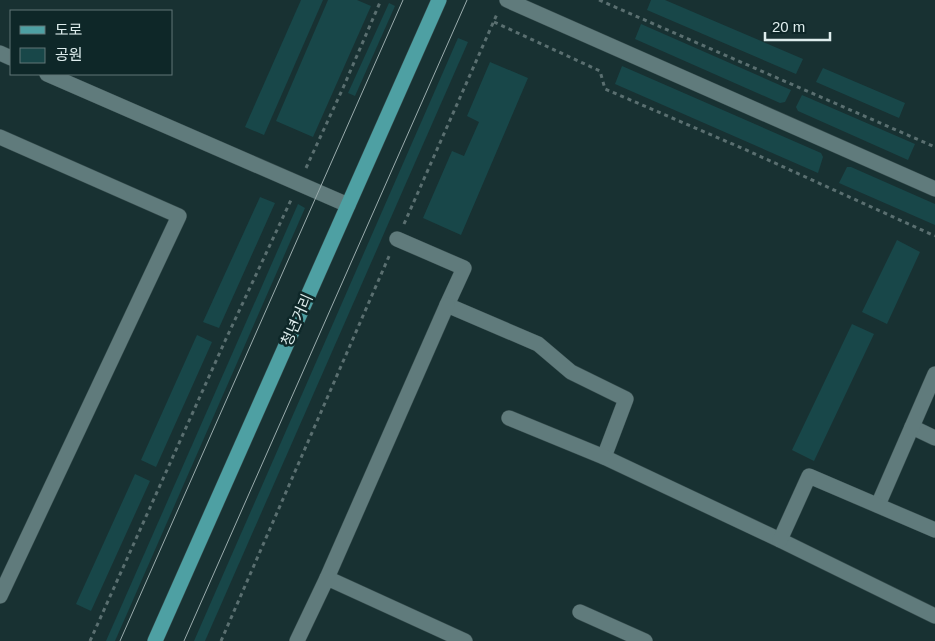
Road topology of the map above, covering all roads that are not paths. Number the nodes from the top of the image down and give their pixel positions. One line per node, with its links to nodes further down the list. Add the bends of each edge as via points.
1 (439, 0): 6 (main road, 청년거리)
2 (503, 4): 5 (street)
3 (49, 75): 6 (street)
4 (0, 137): 18 (street, via 179,216)
5 (935, 189)
6 (348, 205): 21 (main road, 청년거리)
7 (397, 239): 8 (street, via 464,268)
8 (447, 304): 13 (street, via 538,344 571,372 626,399); 17 (street)
9 (935, 374): 11 (street)
10 (509, 418): 13 (street)
11 (912, 427): 12 (street); 14 (street)
12 (935, 438)
13 (604, 457): 16 (street)
14 (878, 505): 15 (street); 16 (street, via 809,476)
15 (935, 530)
16 (780, 540): 20 (street)
17 (327, 578): 22 (street); 23 (street)
18 (0, 596)
19 (580, 612): 24 (street)
20 (935, 616)
21 (155, 641)
22 (297, 641)
23 (465, 641)
24 (645, 641)

